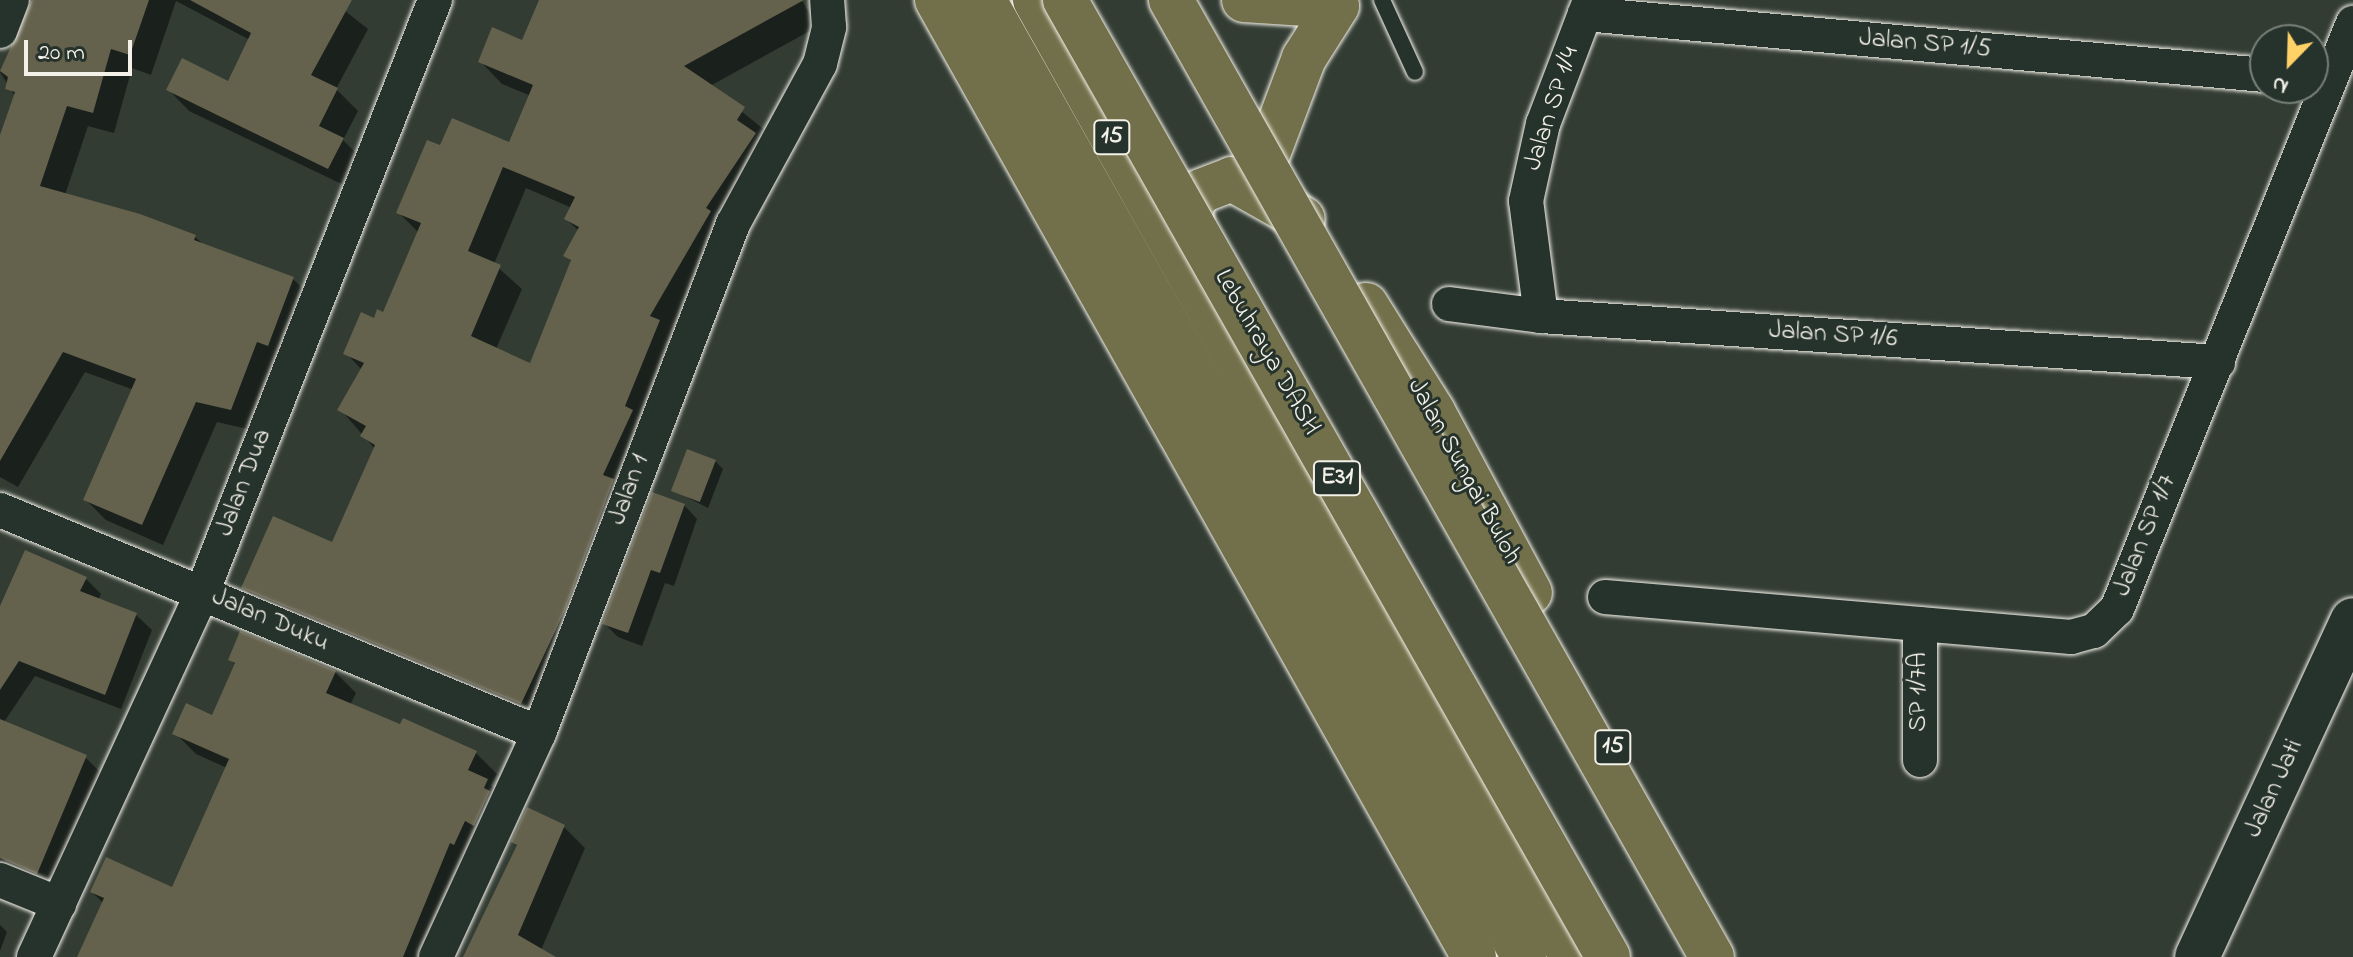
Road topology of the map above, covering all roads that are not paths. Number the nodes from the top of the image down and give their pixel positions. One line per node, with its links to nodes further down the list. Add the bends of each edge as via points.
1 (12, 0): 15 (street)
2 (435, 0): 27 (street, Jalan Dua)
3 (937, 0): 37 (highway)
4 (984, 0): 38 (highway)
5 (1035, 0): 22 (highway, 15)
6 (1065, 0): 40 (highway, Lebuhraya DASH / E31, bridge)
7 (1171, 0): 41 (highway, bridge)
8 (1178, 0): 20 (highway, Jalan Sungai Buloh / 15)
9 (1244, 0): 11 (highway)
10 (1382, 0): 17 (lane)
11 (1343, 3): 20 (highway, via 1304,58)
12 (1587, 7): 18 (street, Jalan SP 1/5); 24 (street, Jalan SP 1/4, via 1543,124 1526,201)
13 (828, 14): 31 (street, Jalan 1, via 820,64 733,224)
14 (2353, 23): 16 (street, Jalan SP 1/7)
15 (0, 31)
16 (2329, 69)
17 (1415, 72)
18 (2249, 73)
19 (2314, 104): 25 (street, Jalan SP 1/7)
20 (1269, 151): 21 (highway, Jalan Sungai Buloh / 15)
21 (1317, 227): 22 (highway, via 1232,179 1201,191 1191,204); 42 (highway, Jalan Sungai Buloh / 15, via 1433,412)
22 (1189, 274): 39 (highway, 15)
23 (1449, 304): 24 (street, Jalan SP 1/6)
24 (1541, 316): 25 (street, Jalan SP 1/6)
25 (2218, 362): 29 (street, Jalan SP 1/7, via 2117,609 2094,631 2071,637)
26 (0, 510): 27 (street, Jalan Duku)
27 (202, 593): 31 (street, Jalan Duku); 34 (street, Jalan Dua)
28 (1605, 597): 29 (street, Jalan SP 1/7)
29 (1920, 624): 32 (street, SP 1/7A)
30 (2348, 643): 43 (street, Jalan Jati)
31 (539, 733): 36 (street, Jalan 1)
32 (1920, 760)
33 (0, 880): 34 (street)
34 (59, 904): 35 (street, Jalan Dua)
35 (34, 957)
36 (436, 957)
37 (1474, 957)
38 (1524, 957)
39 (1572, 957)
40 (1608, 957)
41 (1712, 957)
42 (1726, 957)
43 (2197, 957)

